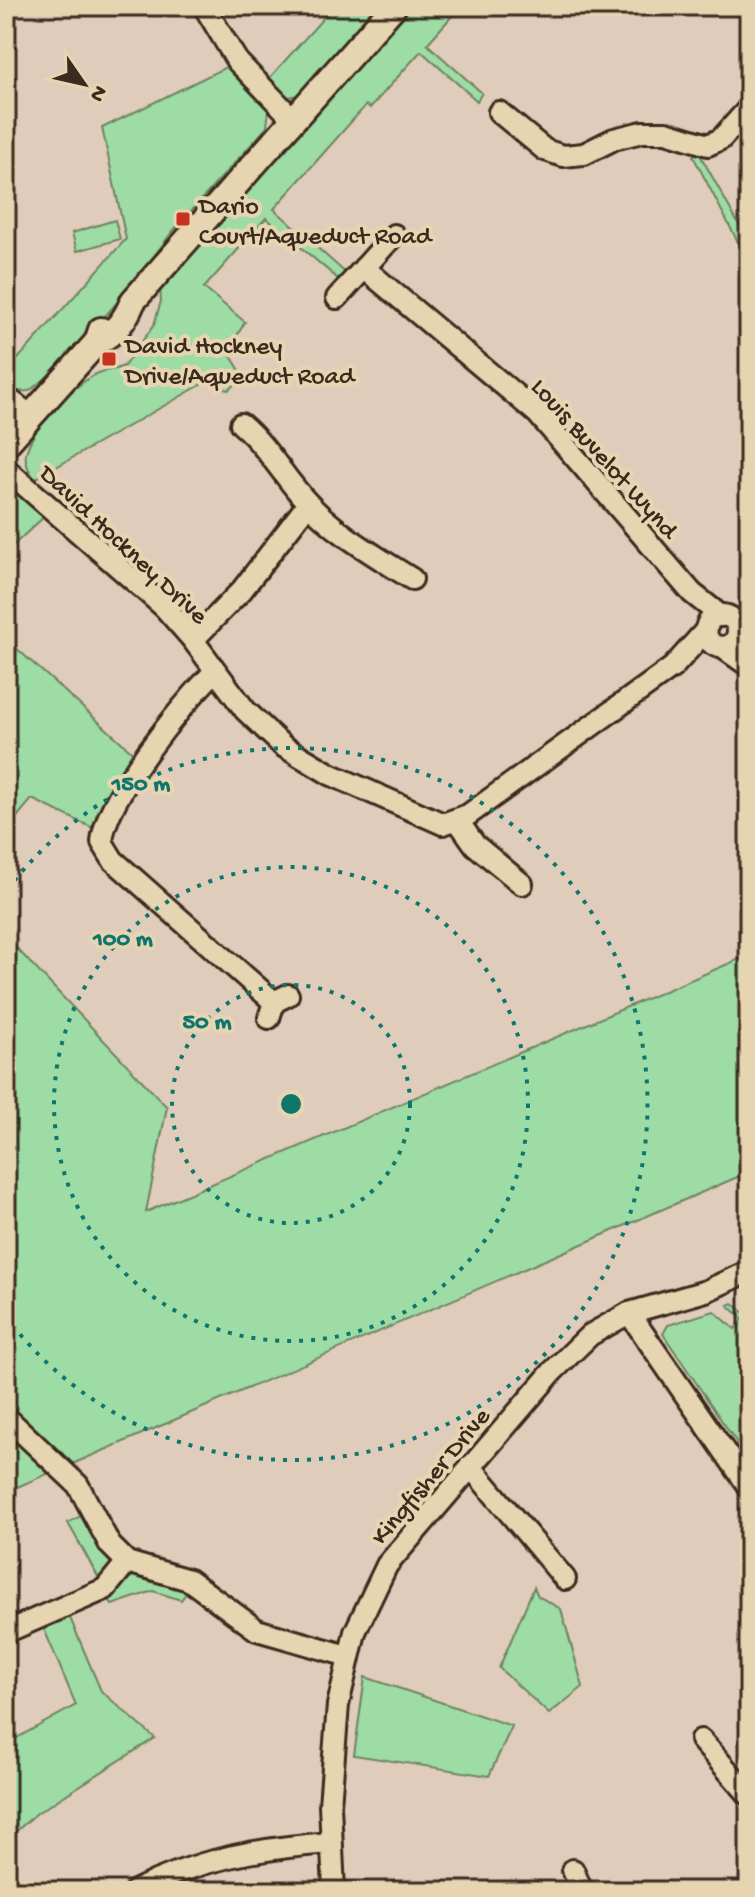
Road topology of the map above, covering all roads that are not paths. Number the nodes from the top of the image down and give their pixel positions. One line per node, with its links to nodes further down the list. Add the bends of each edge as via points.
1 (204, 6): 5 (street, via 237,61)
2 (394, 6): 5 (main road)
3 (749, 108): 4 (street, via 721,139 708,145 666,132 642,132 573,157 545,150)
4 (499, 112)
5 (294, 120): 11 (main road, via 133,301 111,335 97,342)
6 (394, 235): 7 (street)
7 (364, 268): 8 (street); 16 (street, Louis Buvelot Wynd, via 537,413)
8 (337, 298)
9 (6, 397): 11 (street)
10 (239, 421): 13 (street)
11 (15, 426)
12 (6, 469): 18 (street, David Hockney Drive, via 164,607)
13 (308, 504): 14 (street); 18 (street, via 242,590)
14 (412, 579)
15 (749, 608): 16 (street)
16 (715, 621): 17 (street, via 735,622); 17 (street, via 709,639); 20 (street)
17 (733, 635): 19 (street); 20 (street)
18 (193, 640): 21 (street, David Hockney Drive)
19 (749, 664)
20 (673, 667): 22 (street)
21 (215, 671): 22 (street, David Hockney Drive, via 257,723 313,766 435,822); 24 (street, via 153,744 109,818 102,842 113,860)
22 (458, 821): 23 (street, via 475,845)
23 (528, 885)
24 (277, 1005)
25 (749, 1271): 26 (street, Kingfisher Drive, via 706,1291)
26 (629, 1313): 28 (street, Kingfisher Drive, via 590,1335 566,1357); 29 (street)
27 (6, 1417): 30 (street, via 78,1485 110,1545)
28 (470, 1466): 31 (street); 33 (street, Kingfisher Drive, via 387,1565)
29 (749, 1487)
30 (127, 1562): 32 (street, via 105,1589); 33 (street, via 189,1580 257,1630)
31 (565, 1579)
32 (6, 1632)
33 (348, 1656): 36 (street, Kingfisher Drive, via 334,1739)
34 (701, 1740): 35 (street)
35 (749, 1795)
36 (330, 1843): 38 (street, via 228,1856); 39 (street, Kingfisher Drive)
37 (573, 1870): 40 (street)
38 (135, 1891)
39 (334, 1891)
40 (582, 1891)

